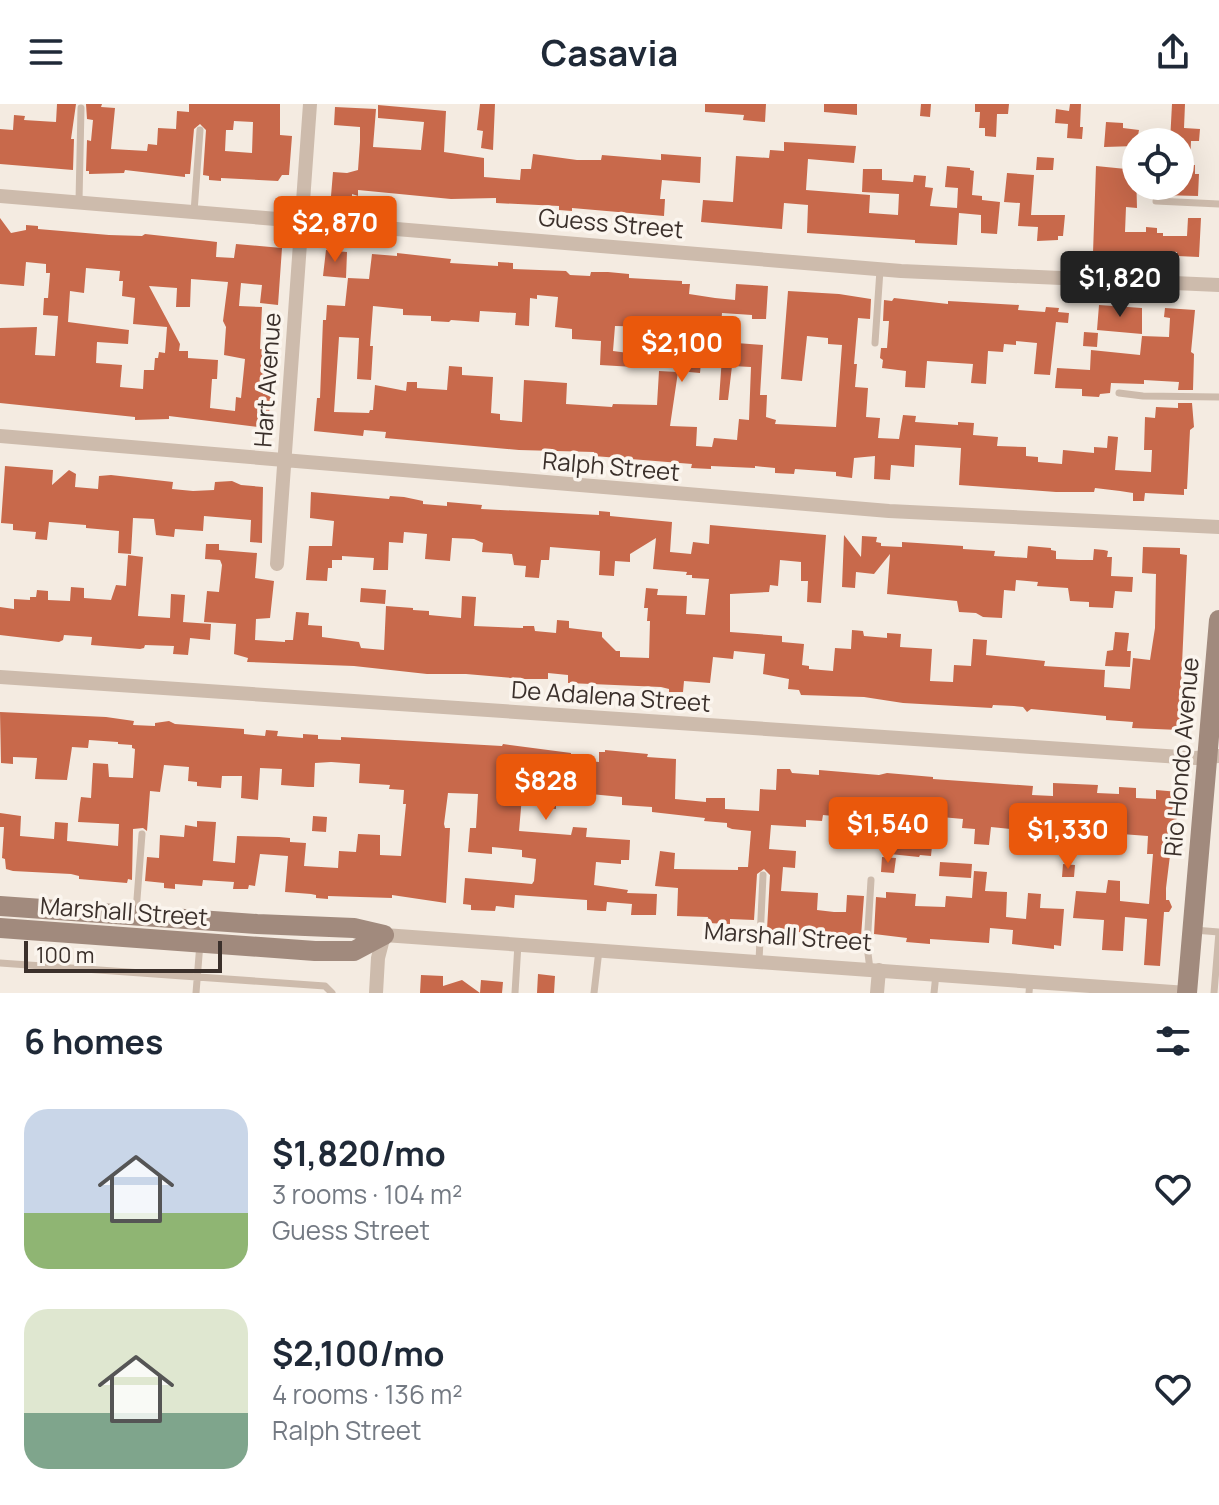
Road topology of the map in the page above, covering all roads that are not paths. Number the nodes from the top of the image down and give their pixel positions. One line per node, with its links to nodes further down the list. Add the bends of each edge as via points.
1 (310, 104): 9 (street, Hart Avenue)
2 (81, 108): 6 (lane)
3 (200, 130): 8 (lane)
4 (0, 196): 6 (street, Guess Street)
5 (1156, 201): 7 (lane)
6 (79, 202): 8 (street, Guess Street)
7 (1219, 204)
8 (194, 212): 9 (street, Guess Street)
9 (302, 220): 10 (street, Guess Street); 16 (street, Hart Avenue)
10 (880, 270): 11 (street, Guess Street); 12 (lane)
11 (1219, 285)
12 (875, 343)
13 (1119, 393): 14 (lane)
14 (1219, 397)
15 (0, 436): 16 (street, Ralph Street)
16 (284, 460): 17 (street, Ralph Street, via 889,511); 18 (street, Hart Avenue)
17 (1219, 527)
18 (277, 564)
19 (1219, 620): 21 (street, Rio Hondo Avenue)
20 (0, 677): 21 (street, De Adalena Street)
21 (1214, 756): 29 (street, Rio Hondo Avenue)
22 (142, 834): 26 (lane)
23 (763, 875): 35 (lane)
24 (871, 880): 37 (lane, via 867,938)
25 (0, 906): 26 (street, Marshall Street)
26 (136, 916): 27 (street, Marshall Street)
27 (201, 921): 31 (street, Marshall Street, via 354,928); 32 (lane)
28 (0, 928): 32 (street, Marshall Street)
29 (1193, 930): 30 (lane); 48 (street, Rio Hondo Avenue)
30 (1219, 932): 49 (lane)
31 (384, 935): 32 (street, Marshall Street, via 354,951); 33 (street, Marshall Street); 43 (street)
32 (200, 943): 39 (lane)
33 (518, 944): 34 (street, Marshall Street); 44 (lane)
34 (599, 950): 35 (street, Marshall Street); 45 (lane)
35 (759, 961): 37 (street, Marshall Street)
36 (0, 963): 39 (lane)
37 (875, 970): 38 (street, Marshall Street); 46 (street)
38 (936, 974): 40 (street, Marshall Street); 47 (lane)
39 (197, 977): 41 (lane); 42 (lane, via 325,986)
40 (1029, 987): 48 (street, Marshall Street)
41 (196, 993)
42 (332, 993)
43 (376, 993)
44 (515, 993)
45 (594, 993)
46 (877, 993)
47 (934, 993)
48 (1187, 993)
49 (1214, 993)

